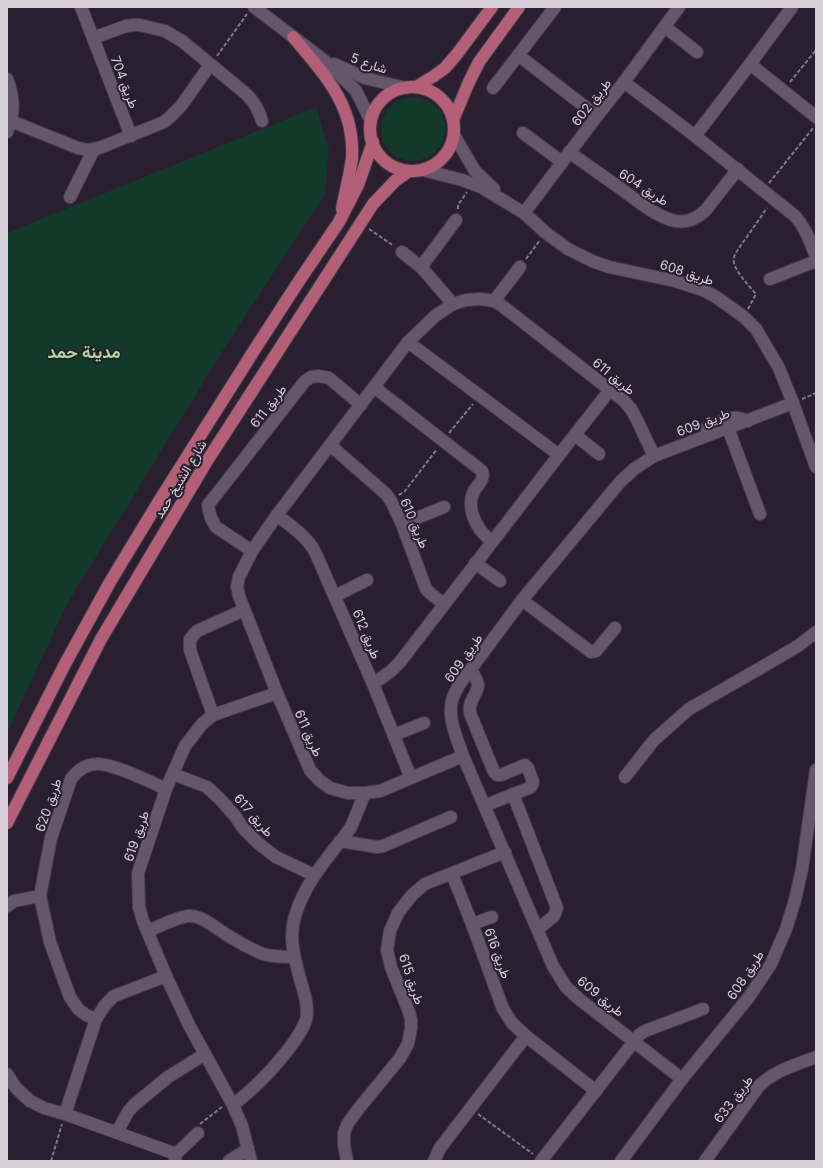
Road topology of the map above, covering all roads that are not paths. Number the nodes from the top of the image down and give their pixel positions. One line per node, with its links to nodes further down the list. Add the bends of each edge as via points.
1 (81, 7): 10 (street, طريق 704)
2 (492, 7): 18 (main road, via 445,68)
3 (519, 7): 22 (main road, via 479,62)
4 (555, 7): 12 (street)
5 (679, 7): 8 (street, طريق 602)
6 (792, 7): 14 (street)
7 (251, 10): 9 (street, شارع 5)
8 (664, 26): 11 (street); 17 (street, طريق 602)
9 (293, 37): 13 (street, شارع 5); 40 (main road, via 335,90 348,122 352,145 351,162)
10 (93, 38): 15 (street, via 133,25 165,30); 28 (street, طريق 704)
11 (697, 52)
12 (518, 55): 19 (street); 20 (street)
13 (325, 61): 18 (street, شارع 5, via 365,78); 24 (street, شارع 5, via 356,91)
14 (750, 64): 21 (street); 29 (street)
15 (210, 65): 23 (street, via 250,97 258,108); 28 (street, via 181,106 170,117)
16 (7, 79): 25 (street, via 13,100)
17 (624, 82): 20 (street, طريق 602); 29 (street)
18 (411, 88): 22 (main road, via 431,92 443,100); 24 (main road, via 398,90 385,97)
19 (493, 88)
20 (597, 116): 32 (street, طريق 602)
21 (816, 117)
22 (453, 120): 27 (main road)
23 (262, 121)
24 (371, 121): 30 (main road)
25 (9, 126): 31 (street, via 78,148)
26 (523, 132): 33 (street)
27 (454, 135): 34 (main road, via 446,154 436,164); 38 (street, طريق 608, via 475,171)
28 (131, 136): 31 (street)
29 (696, 136): 35 (street)
30 (373, 142): 36 (main road, via 387,162); 40 (main road, شارع الشيخ حمد, via 358,185)
31 (94, 149): 37 (street)
32 (569, 152): 33 (street, طريق 602); 35 (street, طريق 604, via 651,211 672,220 692,220 699,216)
33 (562, 162): 38 (street, طريق 602)
34 (423, 170): 36 (main road); 38 (street, طريق 608, via 481,187)
35 (738, 170): 42 (street, via 795,216 807,233)
36 (409, 171): 95 (main road, شارع الشيخ حمد, via 395,181 373,204 207,461 101,639)
37 (70, 197)
38 (519, 210): 52 (street, طريق 608, via 568,249 592,261 675,281 716,296 744,316 756,329 779,368)
39 (456, 220): 44 (street)
40 (339, 222): 88 (main road, شارع الشيخ حمد, via 255,349 110,582)
41 (402, 252): 44 (street)
42 (816, 257)
43 (816, 260): 46 (street)
44 (421, 267): 48 (street)
45 (520, 267): 47 (street)
46 (770, 279)
47 (494, 301): 48 (street, طريق 611, via 466,300); 51 (street, طريق 611)
48 (453, 304): 49 (street, طريق 611, via 435,316)
49 (408, 342): 50 (street, طريق 611); 60 (street)
50 (374, 387): 53 (street, طريق 611); 67 (street, via 482,471 483,478 474,491 471,509 479,528)
51 (610, 390): 57 (street); 61 (street, طريق 611, via 632,409)
52 (793, 403): 54 (street, طريق 609); 62 (street, طريق 608)
53 (361, 405): 58 (street, طريق 611); 68 (street, طريق 611, via 329,378 311,377 305,381 208,505 210,517 216,527)
54 (748, 421): 55 (street, via 732,417); 56 (street, طريق 609)
55 (706, 428)
56 (728, 428): 61 (street, طريق 609); 64 (street)
57 (575, 435): 59 (street); 60 (street)
58 (330, 445): 65 (street, طريق 611); 66 (street, طريق 610, via 386,494)
59 (599, 454)
60 (558, 455): 67 (street)
61 (654, 456): 73 (street, طريق 609, via 620,482)
62 (816, 467)
63 (444, 507): 66 (street)
64 (760, 514)
65 (277, 515): 68 (street, طريق 611); 72 (street, طريق 612, via 312,545)
66 (402, 524): 74 (street, طريق 610, via 426,589)
67 (492, 542): 69 (street)
68 (252, 551): 75 (street, طريق 611, via 239,577 239,596)
69 (476, 563): 71 (street); 74 (street)
70 (367, 580): 72 (street)
71 (500, 581)
72 (334, 596): 79 (street, طريق 612)
73 (522, 600): 76 (street, via 591,652 596,651); 78 (street, طريق 609)
74 (444, 604): 79 (street, via 400,662)
75 (244, 610): 80 (street, طريق 611); 81 (street, via 197,631 190,639 190,650)
76 (615, 628)
77 (816, 632): 87 (street, via 798,646 689,709 654,740)
78 (471, 670): 84 (street, طريق 609, via 459,685 453,698 451,712); 92 (street, via 478,685 470,704 470,713 494,772 501,775 525,765 533,780 531,787)
79 (373, 684): 83 (street, طريق 612)
80 (276, 693): 81 (street, طريق 619); 91 (street, طريق 611, via 310,770 318,780 342,792)
81 (213, 715): 86 (street, طريق 619, via 202,724 185,746)
82 (424, 723): 83 (street)
83 (394, 735): 89 (street, طريق 612)
84 (463, 756): 89 (street, طريق 611); 93 (street, طريق 609)
85 (816, 770): 115 (street, طريق 608, via 795,900 771,964 749,997)
86 (173, 774): 90 (street, طريق 619); 99 (street, طريق 617, via 207,787 259,844 276,857)
87 (625, 777)
88 (7, 778)
89 (412, 778): 91 (street, طريق 611, via 380,791)
90 (166, 789): 100 (street, طريق 620, via 112,766 97,764 77,772 71,779 51,838); 105 (street, طريق 619, via 138,872 139,907)
91 (365, 793): 96 (street, via 350,827)
92 (513, 794): 93 (street); 104 (street, via 557,908 554,916)
93 (484, 806): 97 (street, طريق 609)
94 (451, 817): 96 (street, via 383,846)
95 (7, 823)
96 (340, 841): 99 (street)
97 (505, 852): 98 (street, طريق 615); 104 (street, طريق 609)
98 (452, 874): 103 (street, طريق 616); 125 (street, طريق 615, via 426,884 412,895 398,913 390,931 387,950 411,1020 411,1028 408,1044 400,1058 348,1123 344,1133)
99 (314, 875): 106 (street, via 295,915 292,938)
100 (40, 896): 101 (street, via 14,901); 109 (street, طريق 620, via 50,942 70,997 78,1009)
101 (7, 906)
102 (492, 917): 103 (street)
103 (472, 924): 110 (street, طريق 616, via 503,1009 512,1023)
104 (538, 929): 111 (street, طريق 609, via 553,966 566,987)
105 (148, 931): 106 (street, via 190,916 198,917 264,954); 107 (street, طريق 619)
106 (294, 957): 117 (street, via 307,1010 302,1030 268,1074)
107 (166, 976): 109 (street, via 114,996); 112 (street, طريق 619)
108 (703, 1009): 111 (street, via 646,1031)
109 (96, 1019): 118 (street)
110 (526, 1036): 116 (street, طريق 616); 126 (street, via 440,1148)
111 (635, 1041): 115 (street, طريق 609); 116 (street)
112 (206, 1054): 117 (street, طريق 619); 119 (street, via 168,1077 134,1105)
113 (816, 1057): 129 (street, طريق 633, via 776,1073 759,1086)
114 (7, 1074): 118 (street, via 16,1088 30,1101)
115 (682, 1079): 128 (street, طريق 608)
116 (596, 1091): 127 (street)
117 (234, 1105): 121 (street, طريق 619)
118 (65, 1114): 119 (street)
119 (117, 1132): 122 (street)
120 (198, 1134): 122 (street)
121 (248, 1149): 123 (street); 124 (street, طريق 619)
122 (175, 1157)
123 (229, 1161)
124 (251, 1161)
125 (347, 1161)
126 (434, 1161)
127 (541, 1161)
128 (621, 1161)
129 (705, 1161)

